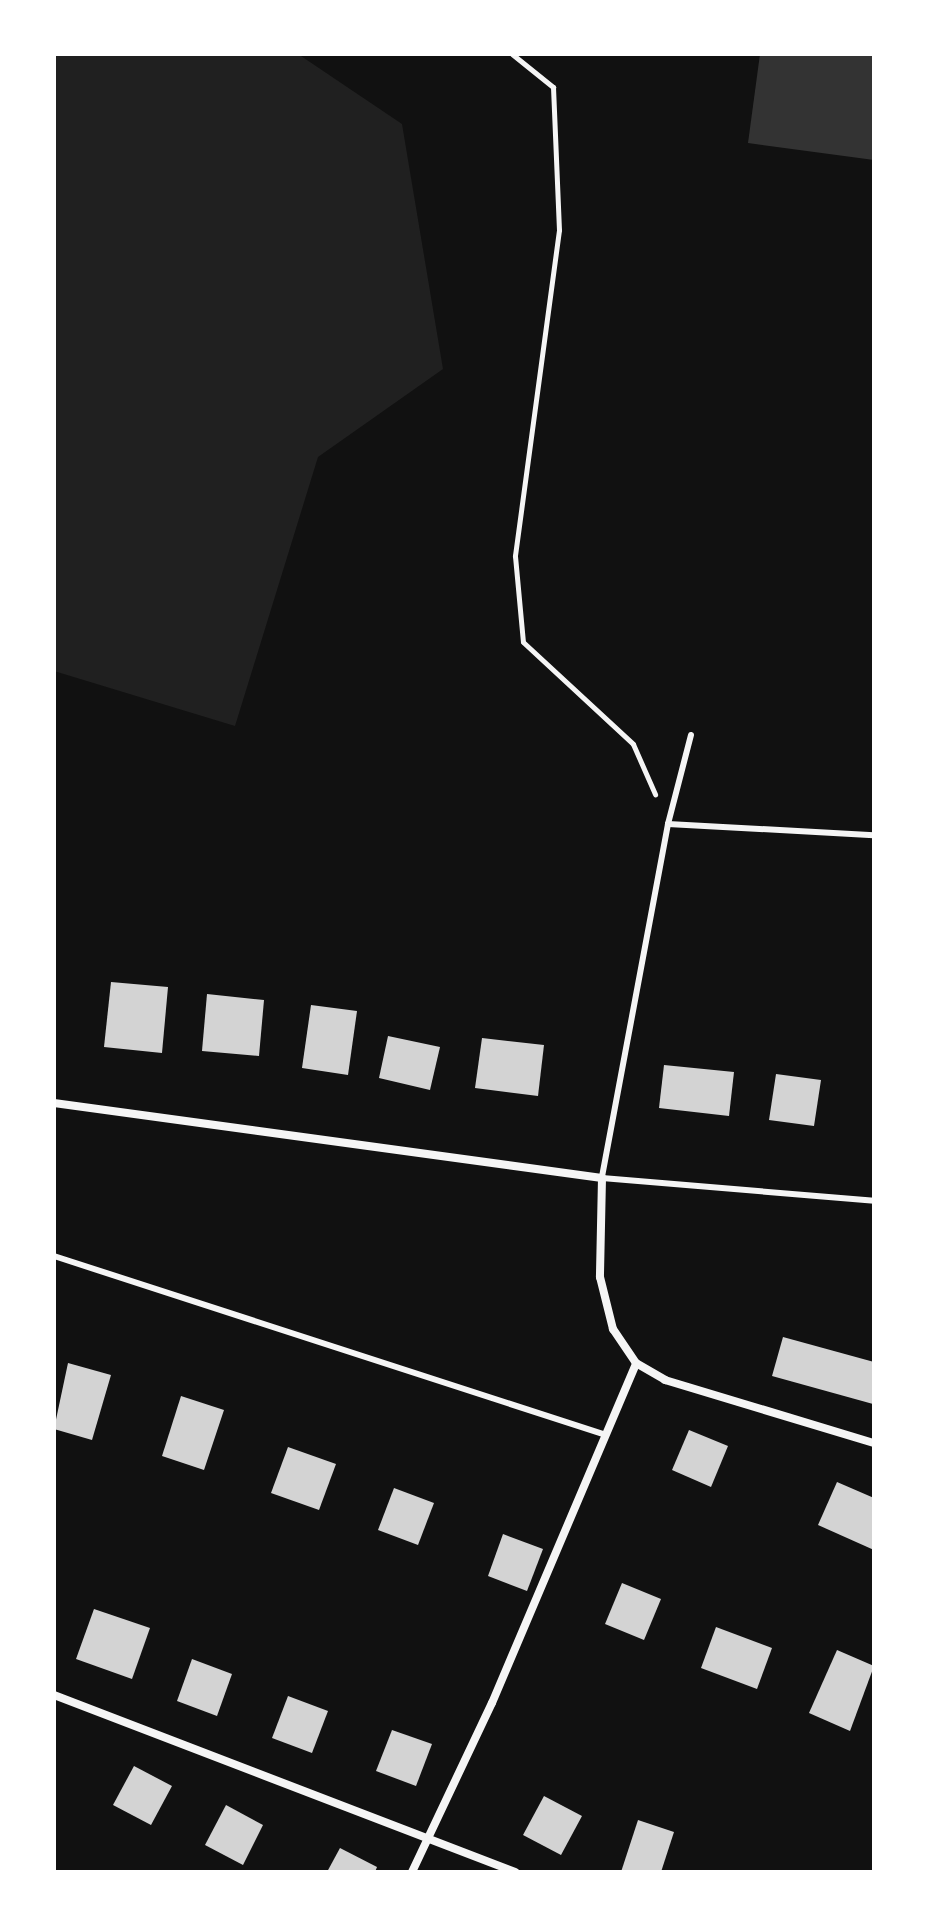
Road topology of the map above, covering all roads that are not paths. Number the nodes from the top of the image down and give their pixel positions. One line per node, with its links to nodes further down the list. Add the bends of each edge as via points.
1 (691, 735): 2 (lane)
2 (668, 824): 3 (lane); 5 (lane)
3 (874, 835)
4 (54, 1103): 5 (street)
5 (602, 1178): 6 (lane); 8 (street, via 600,1277 613,1329)
6 (874, 1201)
7 (54, 1256): 9 (lane)
8 (636, 1363): 9 (street); 10 (street, via 665,1380)
9 (606, 1435): 12 (street, via 492,1703)
10 (874, 1443)
11 (54, 1695): 12 (street)
12 (427, 1838): 13 (street); 14 (street)
13 (412, 1872)
14 (515, 1872)

